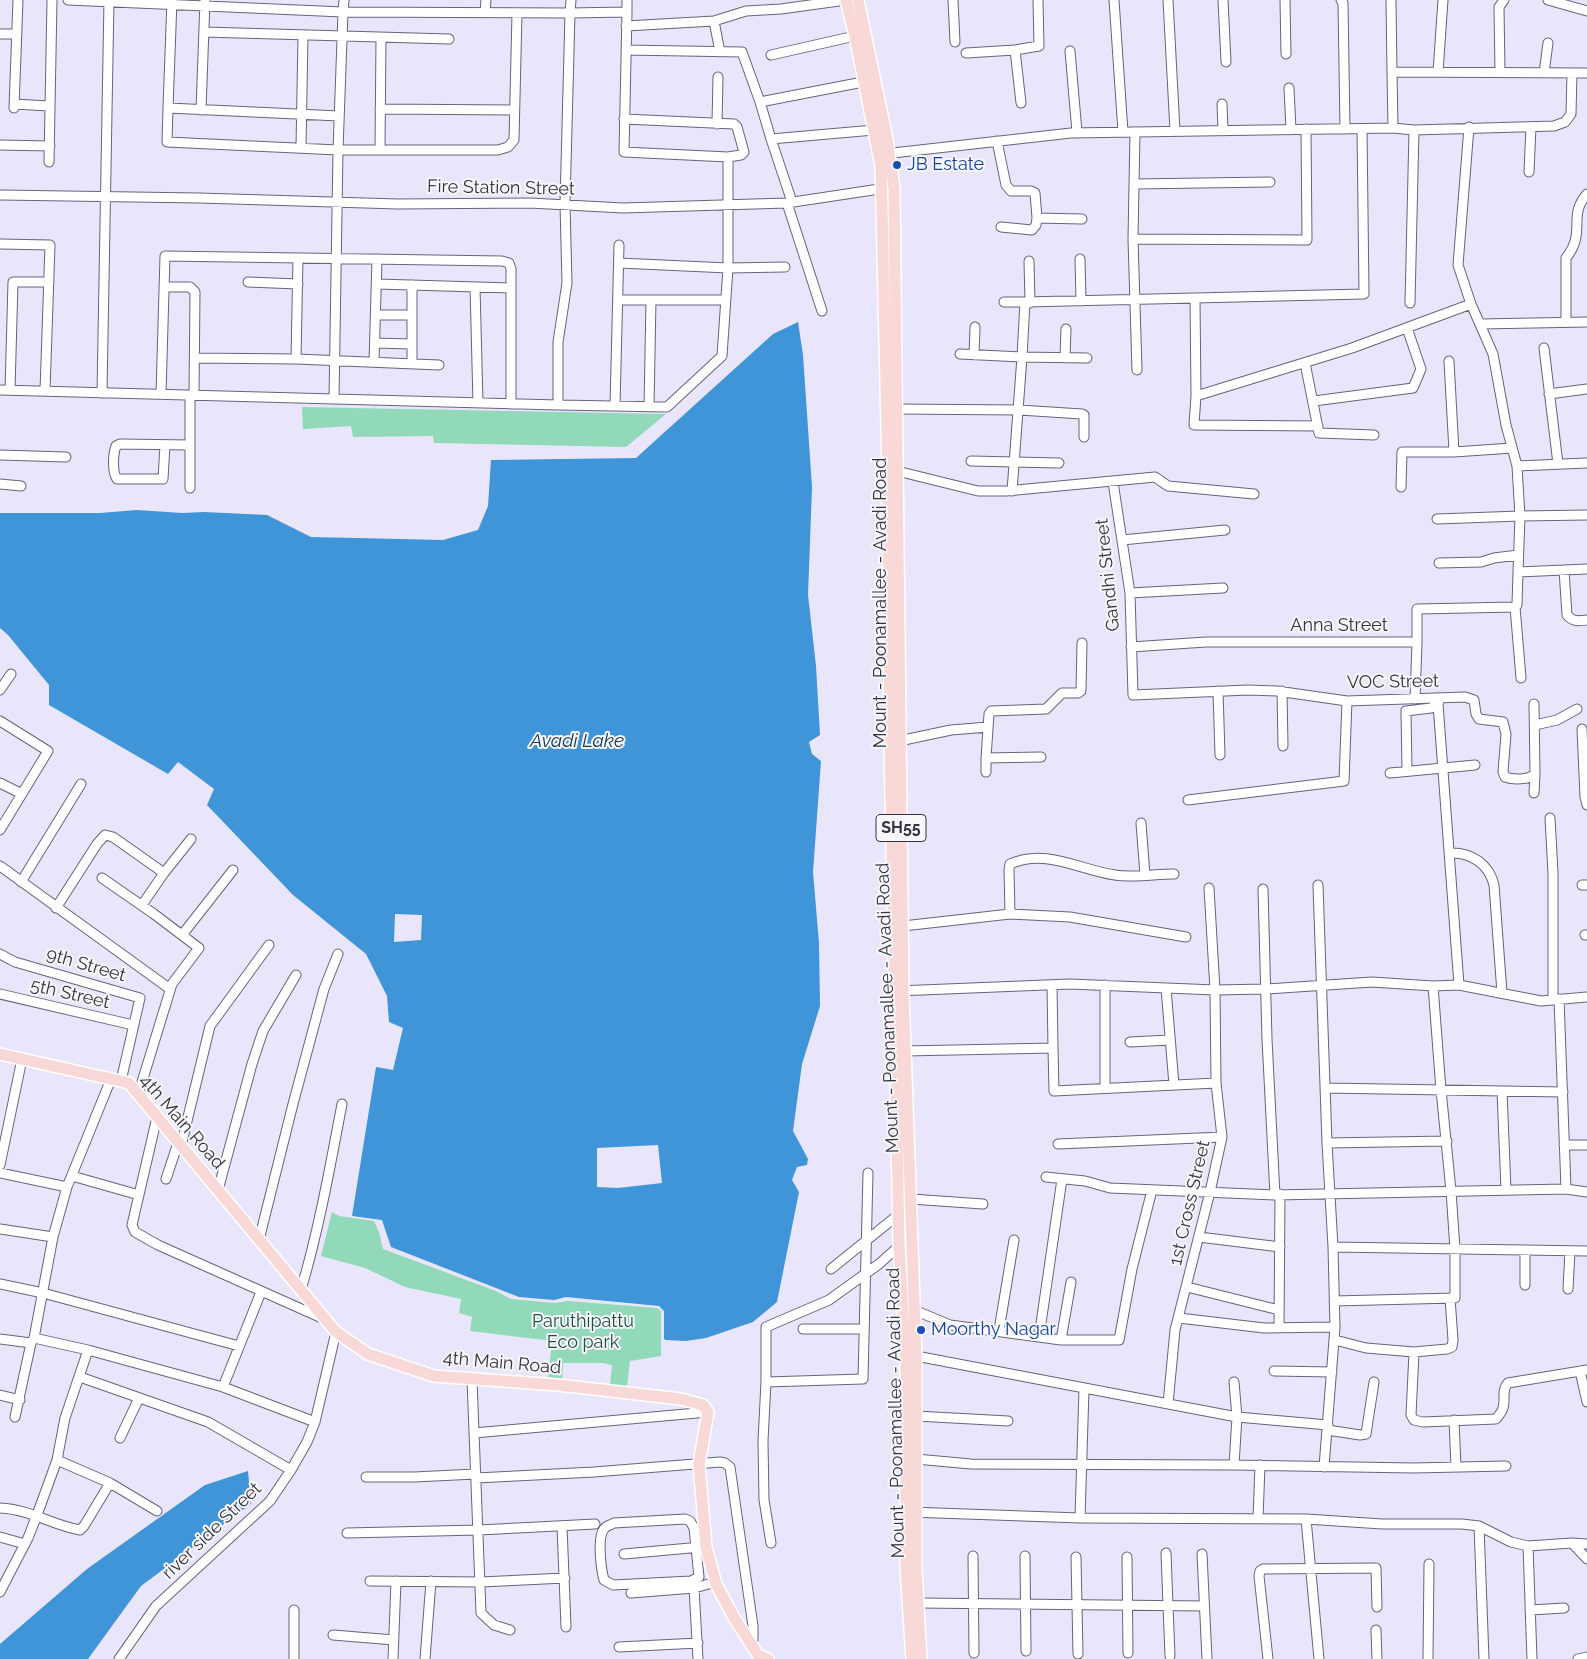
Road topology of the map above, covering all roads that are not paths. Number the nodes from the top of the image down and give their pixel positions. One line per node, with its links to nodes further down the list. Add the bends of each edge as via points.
1 (18, 0): 34 (street)
2 (52, 0): 62 (street)
3 (68, 0): 21 (street)
4 (344, 0): 24 (street)
5 (486, 0): 25 (street)
6 (571, 0): 29 (street)
7 (627, 0): 27 (street)
8 (846, 0): 30 (street, via 746,10); 37 (main road, Mount - Poonamallee - Avadi Road / SH55)
9 (858, 0): 92 (main road, Mount - Poonamallee - Avadi Road / SH55)
10 (953, 0): 40 (street)
11 (1038, 0): 43 (street, via 1041,44 1038,48)
12 (1114, 0): 83 (street)
13 (1168, 0): 81 (street)
14 (1223, 0): 49 (street)
15 (1285, 0): 47 (street)
16 (1341, 0): 75 (street)
17 (1391, 0): 50 (street)
18 (1443, 0): 51 (street)
19 (1504, 0): 52 (street, via 1499,7)
20 (1548, 0): 28 (street)
21 (109, 1): 22 (street); 102 (street)
22 (172, 2): 23 (street); 63 (street)
23 (205, 3): 24 (street); 32 (street)
24 (344, 12): 25 (street); 36 (street)
25 (485, 12): 26 (street)
26 (517, 12): 29 (street); 66 (street)
27 (627, 12): 29 (street); 31 (street)
28 (1587, 12)
29 (570, 13): 105 (street)
30 (714, 21): 31 (street); 45 (street)
31 (626, 26): 42 (street)
32 (204, 32): 35 (street); 65 (street)
33 (0, 34): 34 (street)
34 (17, 34): 62 (street, via 14,106)
35 (303, 35): 36 (street); 67 (street)
36 (342, 36): 38 (street); 68 (street)
37 (855, 36): 48 (street); 57 (main road, Mount - Poonamallee - Avadi Road / SH55)
38 (381, 38): 39 (street); 64 (street)
39 (449, 39)
40 (956, 42)
41 (1548, 43): 53 (street)
42 (626, 50): 45 (street); 69 (street)
43 (1015, 50): 46 (street); 60 (street)
44 (1070, 51): 82 (street)
45 (720, 52): 59 (street, via 742,52)
46 (966, 53)
47 (1286, 54)
48 (771, 56)
49 (1226, 62)
50 (1392, 72): 51 (street); 73 (street)
51 (1438, 72): 52 (street)
52 (1500, 72): 53 (street)
53 (1544, 73): 54 (street)
54 (1572, 73): 55 (street); 72 (street, via 1571,114 1565,122)
55 (1587, 73)
56 (718, 77): 70 (street)
57 (863, 82): 59 (street); 77 (main road, Mount - Poonamallee - Avadi Road / SH55)
58 (1289, 88): 79 (street)
59 (760, 102): 85 (street)
60 (1021, 103)
61 (1222, 104): 78 (street)
62 (49, 106): 88 (street)
63 (168, 108): 65 (street); 89 (street, via 167,142)
64 (380, 109): 66 (street); 91 (street)
65 (201, 110): 67 (street)
66 (514, 110): 91 (street, via 514,140 498,150)
67 (302, 114): 68 (street); 89 (street)
68 (340, 116): 90 (street)
69 (624, 119): 70 (street); 93 (street, via 625,152)
70 (717, 124): 93 (street, via 734,124 737,127 744,152)
71 (1469, 127): 72 (street); 80 (street); 138 (street, via 1458,266)
72 (1531, 127): 95 (street)
73 (1393, 128): 76 (street); 80 (street)
74 (1306, 129): 75 (street); 79 (street); 110 (street, via 1307,240)
75 (1345, 129): 76 (street)
76 (1362, 129): 129 (street, via 1364,294)
77 (874, 130): 85 (street); 92 (main road, Mount - Poonamallee - Avadi Road / SH55)
78 (1223, 130): 79 (street); 81 (street)
79 (1291, 130)
80 (1414, 130): 137 (street)
81 (1175, 131): 84 (street)
82 (1077, 132): 83 (street); 86 (street)
83 (1123, 132): 84 (street)
84 (1135, 132): 97 (street)
85 (771, 139): 104 (street)
86 (997, 141): 92 (street); 107 (street, via 1006,185 1010,191 1035,193)
87 (0, 145): 88 (street)
88 (50, 146): 94 (street)
89 (301, 147): 90 (street)
90 (338, 150): 91 (street); 103 (street)
91 (380, 150)
92 (884, 154): 98 (main road, Mount - Poonamallee - Avadi Road / SH55); 99 (main road, Mount - Poonamallee - Avadi Road / SH55)
93 (728, 157): 106 (street)
94 (50, 162)
95 (1529, 172)
96 (1270, 182): 97 (street)
97 (1134, 184): 110 (street)
98 (894, 188): 99 (street, Fire Station Street); 182 (main road, Mount - Poonamallee - Avadi Road / SH55)
99 (881, 189): 104 (street, Fire Station Street); 199 (main road, Mount - Poonamallee - Avadi Road / SH55)
100 (1587, 194): 142 (street, via 1578,213 1579,240 1566,258)
101 (0, 195): 102 (street, Fire Station Street)
102 (107, 196): 103 (street, Fire Station Street); 170 (street)
103 (338, 202): 105 (street, Fire Station Street); 114 (street)
104 (789, 203): 106 (street, Fire Station Street); 139 (street)
105 (565, 204): 106 (street, Fire Station Street, via 623,208); 179 (street, via 567,283 558,342)
106 (729, 205): 120 (street)
107 (1037, 218): 108 (street); 109 (street, via 1032,230)
108 (1082, 219)
109 (1001, 227)
110 (1133, 239): 133 (street)
111 (0, 244): 121 (street, via 50,245)
112 (619, 246): 118 (street)
113 (298, 258): 114 (street); 123 (street); 126 (street, via 165,256)
114 (337, 258): 115 (street); 160 (street)
115 (377, 259): 124 (street); 128 (street, via 502,261 512,269)
116 (1080, 259): 134 (street)
117 (1029, 261): 136 (street)
118 (619, 263): 120 (street); 130 (street)
119 (785, 267): 120 (street)
120 (728, 268): 132 (street)
121 (49, 282): 153 (street, via 13,282); 169 (street)
122 (248, 282): 123 (street)
123 (298, 284): 159 (street)
124 (377, 284): 125 (street); 140 (street)
125 (412, 285): 127 (street); 141 (street)
126 (164, 287): 156 (street, via 190,287 195,292); 171 (street)
127 (475, 287): 128 (street); 177 (street)
128 (512, 288): 178 (street)
129 (1195, 298): 133 (street); 174 (street)
130 (618, 300): 131 (street); 180 (street)
131 (650, 300): 132 (street); 181 (street)
132 (726, 300): 181 (street, via 722,356 668,408)
133 (1136, 300): 134 (street); 166 (street)
134 (1081, 301): 136 (street)
135 (1004, 302): 136 (street)
136 (1027, 303): 155 (street)
137 (1410, 303)
138 (1471, 304): 144 (street); 146 (street)
139 (822, 311)
140 (376, 315): 141 (street); 148 (street)
141 (412, 315): 149 (street)
142 (1566, 322): 143 (street); 144 (street)
143 (1587, 322)
144 (1480, 324): 189 (street, via 1493,354)
145 (975, 327): 154 (street)
146 (1407, 328): 163 (street); 176 (street, via 1420,369 1413,388)
147 (1066, 329): 157 (street)
148 (375, 343): 149 (street); 162 (street)
149 (412, 344): 164 (street)
150 (1544, 348): 172 (street)
151 (960, 354): 154 (street)
152 (0, 355): 153 (street)
153 (11, 355): 168 (street)
154 (974, 355): 155 (street)
155 (1022, 356): 157 (street); 183 (street)
156 (195, 358): 159 (street); 173 (street)
157 (1065, 358): 158 (street)
158 (1087, 358)
159 (296, 359): 160 (street)
160 (335, 361): 162 (street); 175 (street)
161 (1449, 361): 190 (street)
162 (374, 362): 164 (street)
163 (1306, 363): 174 (street); 176 (street)
164 (412, 364): 165 (street)
165 (438, 365)
166 (1137, 370)
167 (1587, 389): 172 (street)
168 (5, 390): 169 (street)
169 (45, 391): 170 (street)
170 (102, 393): 171 (street)
171 (161, 394): 173 (street)
172 (1549, 394): 197 (street)
173 (192, 395): 175 (street); 188 (street)
174 (1196, 396): 184 (street, via 1194,425)
175 (334, 399): 177 (street)
176 (1314, 401): 184 (street)
177 (478, 403): 178 (street)
178 (511, 404): 179 (street)
179 (558, 405): 180 (street)
180 (614, 406): 181 (street)
181 (649, 407)
182 (896, 409): 183 (street); 199 (main road, Mount - Poonamallee - Avadi Road / SH55)
183 (1019, 410): 186 (street, via 1083,414); 194 (street)
184 (1318, 426): 185 (street, via 1320,433)
185 (1374, 435)
186 (1084, 437)
187 (165, 445): 187 (street, via 116,446 114,475 117,479 163,479); 188 (street)
188 (190, 445): 204 (street)
189 (1512, 448): 190 (street); 198 (street)
190 (1454, 452): 203 (street, via 1402,452)
191 (0, 455): 192 (street)
192 (66, 456)
193 (971, 461): 194 (street)
194 (1015, 462): 196 (street); 205 (street)
195 (1587, 462): 197 (street)
196 (1059, 463)
197 (1558, 464): 198 (street)
198 (1517, 466): 208 (street)
199 (893, 470): 205 (street, via 978,491); 239 (main road, Mount - Poonamallee - Avadi Road / SH55); 290 (main road, Mount - Poonamallee - Avadi Road / SH55, via 890,741)
200 (1113, 482): 205 (street); 206 (street, via 1155,477 1168,486); 211 (street, Gandhi Street)
201 (0, 484): 202 (street)
202 (21, 486)
203 (1400, 487)
204 (190, 488)
205 (1012, 491)
206 (1254, 494)
207 (1587, 514): 208 (street)
208 (1520, 516): 209 (street); 212 (street)
209 (1437, 519)
210 (1225, 530): 211 (street)
211 (1122, 540): 218 (street, Gandhi Street)
212 (1518, 555): 213 (street, via 1481,562); 216 (street)
213 (1439, 563)
214 (1587, 569): 215 (street)
215 (1564, 570): 216 (street); 220 (street, via 1567,615 1575,621)
216 (1518, 572): 219 (street)
217 (1223, 588): 218 (street)
218 (1130, 593): 223 (street, Gandhi Street)
219 (1515, 607): 221 (street, via 1417,609); 225 (street)
220 (1587, 620)
221 (1417, 642): 223 (street, Anna Street, via 1206,642); 230 (street)
222 (1082, 643): 237 (street, via 1081,691 1062,693 1046,709 991,711)
223 (1131, 647): 229 (street, Gandhi Street)
224 (11, 674): 226 (street)
225 (1521, 678)
226 (0, 690)
227 (1218, 691): 228 (street, VOC Street); 229 (street, VOC Street); 241 (street)
228 (1282, 692): 231 (street, VOC Street); 240 (street)
229 (1133, 695)
230 (1415, 699): 231 (street, VOC Street); 232 (street, VOC Street)
231 (1347, 701): 254 (street, via 1344,781)
232 (1438, 701): 245 (street); 246 (street, via 1431,708 1406,711); 249 (street, VOC Street, via 1465,697 1474,700 1480,719 1503,722 1506,734 1505,777 1532,777)
233 (1534, 704): 236 (street)
234 (1577, 709): 236 (street, via 1557,720)
235 (0, 721): 253 (street, via 48,751)
236 (1535, 725): 249 (street)
237 (988, 727): 239 (street, via 952,730); 243 (street)
238 (1582, 729): 255 (street, via 1584,797)
239 (899, 741): 274 (main road, Mount - Poonamallee - Avadi Road / SH55)
240 (1283, 746)
241 (1220, 755)
242 (1041, 757): 243 (street)
243 (986, 758): 247 (street)
244 (1475, 765): 245 (street)
245 (1444, 766): 246 (street); 260 (street)
246 (1407, 771): 248 (street)
247 (986, 772)
248 (1390, 772)
249 (1535, 774): 252 (street)
250 (0, 783): 253 (street)
251 (81, 784): 267 (street)
252 (1534, 793)
253 (22, 794): 258 (street)
254 (1188, 800)
255 (1587, 804)
256 (1550, 818): 294 (street)
257 (1141, 823): 265 (street)
258 (0, 830)
259 (191, 839): 263 (street)
260 (1450, 853): 283 (street); 291 (street, via 1468,855 1482,863 1493,878)
261 (0, 866): 267 (street)
262 (233, 870): 275 (street)
263 (164, 873): 271 (street); 272 (street, via 113,837 105,835)
264 (1174, 874): 265 (street)
265 (1145, 875): 273 (street, via 1116,875 1044,858 1020,859 1010,864)
266 (102, 878): 271 (street)
267 (21, 882): 272 (street)
268 (1318, 885): 285 (street)
269 (1209, 888): 289 (street, 1st Cross Street)
270 (1263, 888): 288 (street)
271 (142, 905): 275 (street)
272 (56, 908): 287 (street)
273 (1010, 914): 274 (street); 276 (street, via 1070,917)
274 (903, 926): 290 (main road, Mount - Poonamallee - Avadi Road / SH55)
275 (182, 935): 287 (street, via 199,948)
276 (1186, 937)
277 (269, 946): 317 (street, via 210,1026)
278 (0, 954): 295 (street, 9th Street, via 15,962 140,998)
279 (338, 954): 345 (street, via 324,989)
280 (296, 976): 330 (street, via 263,1031)
281 (1052, 985): 282 (street); 290 (street); 298 (street)
282 (1105, 985): 286 (street); 305 (street)
283 (1459, 985): 284 (street); 291 (street)
284 (1433, 986): 285 (street, via 1372,982); 307 (street)
285 (1321, 987): 288 (street); 306 (street)
286 (1166, 988): 289 (street); 296 (street)
287 (170, 989): 310 (street)
288 (1266, 989): 289 (street); 337 (street)
289 (1215, 990): 303 (street, 1st Cross Street)
290 (899, 991): 299 (main road, Mount - Poonamallee - Avadi Road / SH55); 341 (main road, Mount - Poonamallee - Avadi Road / SH55)
291 (1502, 993): 294 (street, via 1541,1001)
292 (0, 994): 295 (street, 5th Street)
293 (1587, 997): 294 (street)
294 (1556, 999): 309 (street)
295 (133, 1025): 302 (street, 9th Street)
296 (1170, 1040): 297 (street); 304 (street)
297 (1130, 1042)
298 (1053, 1048): 299 (street); 305 (street, via 1054,1091)
299 (904, 1051): 339 (main road, Mount - Poonamallee - Avadi Road / SH55)
300 (0, 1054): 301 (main road, 4th Main Road)
301 (22, 1059): 302 (main road, 4th Main Road); 312 (street)
302 (116, 1080): 310 (main road, 4th Main Road, via 129,1083); 324 (street, 9th Street)
303 (1216, 1083): 304 (street); 314 (street, 1st Cross Street)
304 (1174, 1085): 305 (street)
305 (1105, 1088)
306 (1325, 1088): 307 (street); 316 (street)
307 (1441, 1090): 308 (street); 315 (street)
308 (1502, 1091): 309 (street); 332 (street)
309 (1563, 1092): 319 (street)
310 (138, 1095): 313 (main road, 4th Main Road)
311 (342, 1104): 362 (street, via 325,1197)
312 (4, 1117): 321 (street, via 4,1149)
313 (157, 1117): 317 (main road, 4th Main Road); 338 (street)
314 (1222, 1137): 318 (street); 334 (street, 1st Cross Street)
315 (1447, 1141): 316 (street); 333 (street)
316 (1327, 1143): 336 (street)
317 (179, 1144): 326 (street); 330 (main road, 4th Main Road)
318 (1058, 1144)
319 (1564, 1145): 320 (street); 329 (street)
320 (1587, 1145)
321 (0, 1164)
322 (0, 1173): 328 (street)
323 (868, 1173): 346 (street)
324 (72, 1176): 328 (street, 9th Street); 338 (street)
325 (1046, 1177): 327 (street)
326 (166, 1179)
327 (1062, 1179): 331 (street, via 1110,1188); 377 (street)
328 (67, 1187): 343 (street, 9th Street)
329 (1566, 1189): 332 (street); 335 (street)
330 (218, 1190): 345 (main road, 4th Main Road)
331 (1152, 1190): 334 (street); 380 (street, via 1132,1269 1119,1340)
332 (1506, 1190): 333 (street)
333 (1451, 1191): 336 (street); 351 (street)
334 (1210, 1192): 337 (street); 344 (street, 1st Cross Street)
335 (1587, 1192)
336 (1330, 1193): 337 (street); 350 (street)
337 (1277, 1194): 349 (street)
338 (139, 1195): 363 (street, via 132,1225 135,1232)
339 (911, 1199): 340 (street); 367 (main road, Mount - Poonamallee - Avadi Road / SH55)
340 (983, 1204)
341 (898, 1215): 346 (street); 348 (main road, Mount - Poonamallee - Avadi Road / SH55)
342 (0, 1229): 343 (street)
343 (53, 1237): 364 (street, 9th Street)
344 (1199, 1237): 349 (street); 360 (street, 1st Cross Street)
345 (259, 1240): 362 (main road, 4th Main Road)
346 (866, 1240): 355 (street); 356 (street)
347 (1014, 1240): 375 (street)
348 (899, 1246): 356 (street); 426 (main road, Mount - Poonamallee - Avadi Road / SH55)
349 (1280, 1247): 368 (street)
350 (1333, 1247): 351 (street); 366 (street)
351 (1455, 1249): 352 (street); 365 (street, via 1455,1298)
352 (1525, 1250): 353 (street); 359 (street)
353 (1570, 1251): 354 (street); 361 (street)
354 (1587, 1251)
355 (831, 1269)
356 (866, 1274): 374 (street); 391 (street, via 829,1300 766,1327)
357 (1070, 1282): 380 (street)
358 (0, 1284): 364 (street)
359 (1526, 1285)
360 (1186, 1287): 368 (street); 369 (street, 1st Cross Street)
361 (1568, 1288)
362 (301, 1290): 370 (main road, 4th Main Road)
363 (261, 1292): 370 (street); 382 (street)
364 (43, 1293): 379 (street, 9th Street); 382 (street)
365 (1450, 1298): 366 (street); 384 (street, via 1452,1347)
366 (1334, 1302): 371 (street)
367 (914, 1310): 375 (street, via 950,1325); 385 (main road, Mount - Poonamallee - Avadi Road / SH55)
368 (1279, 1310): 372 (street)
369 (1178, 1318): 372 (street); 400 (street, 1st Cross Street)
370 (326, 1320): 376 (main road, 4th Main Road)
371 (1335, 1327): 372 (street); 381 (street)
372 (1279, 1328)
373 (803, 1329): 374 (street)
374 (864, 1329): 391 (street, via 863,1379)
375 (999, 1330): 377 (street)
376 (336, 1332): 390 (main road, 4th Main Road, via 368,1354 434,1376); 407 (street, river side Street)
377 (1038, 1337): 380 (street)
378 (0, 1339): 379 (street)
379 (33, 1340): 383 (street); 398 (street, 9th Street)
380 (1061, 1340)
381 (1335, 1340): 384 (street, via 1366,1348); 388 (street)
382 (239, 1346): 394 (street)
383 (88, 1350): 389 (street); 394 (street)
384 (1414, 1352): 405 (street, via 1411,1415 1414,1420 1423,1422)
385 (916, 1356): 395 (street); 402 (main road, Mount - Poonamallee - Avadi Road / SH55)
386 (1584, 1370): 399 (street); 405 (street, via 1508,1383 1504,1389 1504,1406 1496,1419)
387 (1274, 1371): 388 (street)
388 (1332, 1372): 408 (street)
389 (80, 1377): 397 (street); 412 (street, via 66,1418)
390 (472, 1380): 401 (main road, 4th Main Road, via 558,1385 681,1399 704,1405); 409 (street)
391 (766, 1382): 437 (street, via 764,1500)
392 (1234, 1382): 404 (street)
393 (1374, 1382): 408 (street, via 1366,1434)
394 (223, 1387): 407 (street)
395 (1084, 1388): 400 (street); 414 (street)
396 (0, 1395): 398 (street)
397 (140, 1398): 410 (street); 420 (street, via 208,1422)
398 (20, 1400): 403 (street, 9th Street)
399 (1587, 1402)
400 (1168, 1404): 404 (street)
401 (708, 1412): 409 (street); 413 (main road)
402 (916, 1416): 406 (street); 411 (main road, Mount - Poonamallee - Avadi Road / SH55)
403 (16, 1417)
404 (1237, 1417): 408 (street); 415 (street)
405 (1454, 1420): 419 (street)
406 (1008, 1421)
407 (315, 1422): 420 (street, river side Street)
408 (1328, 1427): 417 (street)
409 (474, 1433): 421 (street)
410 (120, 1438)
411 (916, 1459): 414 (street, via 971,1464); 426 (main road, Mount - Poonamallee - Avadi Road / SH55)
412 (57, 1460): 423 (street); 427 (street)
413 (699, 1464): 421 (street); 442 (main road); 485 (street, via 720,1462 730,1467)
414 (1081, 1464): 415 (street); 428 (street)
415 (1234, 1465): 416 (street)
416 (1260, 1465): 417 (street); 429 (street)
417 (1324, 1466): 419 (street)
418 (1506, 1466): 419 (street)
419 (1456, 1467)
420 (291, 1470): 488 (street, river side Street, via 270,1501 156,1606)
421 (476, 1476): 422 (street); 434 (street)
422 (366, 1477)
423 (110, 1483): 425 (street); 427 (street, via 80,1530)
424 (0, 1508): 427 (street)
425 (157, 1511)
426 (911, 1512): 428 (street); 463 (main road, Mount - Poonamallee - Avadi Road / SH55); 494 (main road, Mount - Poonamallee - Avadi Road / SH55, via 906,1569)
427 (37, 1515): 439 (street)
428 (1080, 1518): 429 (street)
429 (1258, 1519): 430 (street)
430 (1306, 1519): 433 (street); 452 (street)
431 (595, 1524): 432 (street)
432 (562, 1526): 434 (street); 453 (street)
433 (1480, 1526): 441 (street); 500 (street)
434 (479, 1530): 435 (street); 458 (street)
435 (347, 1533)
436 (0, 1537): 439 (street)
437 (771, 1543)
438 (1572, 1543): 440 (street); 441 (street); 450 (street)
439 (25, 1544): 454 (street)
440 (1587, 1544)
441 (1528, 1546): 473 (street)
442 (702, 1547): 442 (street, via 700,1576 696,1580 613,1585 604,1580 601,1534 605,1527 614,1523 685,1519 694,1528); 444 (street); 459 (main road)
443 (1166, 1553): 468 (street)
444 (624, 1554)
445 (1202, 1554): 469 (street)
446 (973, 1556): 464 (street)
447 (1025, 1556): 465 (street)
448 (1076, 1557): 466 (street)
449 (1127, 1557): 467 (street)
450 (1587, 1559)
451 (1429, 1564): 499 (street)
452 (1310, 1570): 470 (street, via 1376,1568); 496 (street, via 1268,1568 1260,1571); 497 (street)
453 (565, 1578): 458 (street); 474 (street)
454 (3, 1579): 461 (street)
455 (370, 1581): 456 (street)
456 (396, 1581): 457 (street); 478 (street)
457 (431, 1581): 458 (street); 491 (street)
458 (481, 1582): 475 (street, via 481,1613 494,1625)
459 (716, 1582): 460 (street); 485 (main road, via 733,1616)
460 (694, 1588): 462 (street); 479 (street)
461 (0, 1592)
462 (631, 1593)
463 (918, 1603): 464 (street); 494 (main road, Mount - Poonamallee - Avadi Road / SH55)
464 (973, 1604): 465 (street); 482 (street)
465 (1025, 1605): 466 (street); 481 (street)
466 (1076, 1606): 467 (street); 484 (street)
467 (1128, 1606): 468 (street); 483 (street)
468 (1168, 1606): 469 (street); 486 (street)
469 (1204, 1606): 495 (street)
470 (1377, 1607)
471 (1564, 1608): 473 (street)
472 (294, 1610): 489 (street)
473 (1530, 1610): 501 (street)
474 (566, 1627)
475 (510, 1630)
476 (1376, 1630): 498 (street)
477 (333, 1635): 478 (street)
478 (394, 1640): 490 (street)
479 (698, 1643): 480 (street); 492 (street)
480 (619, 1648)
481 (1026, 1651)
482 (974, 1653)
483 (1128, 1653)
484 (1078, 1654)
485 (759, 1655)
486 (1170, 1656)
487 (1587, 1657): 502 (street)
488 (118, 1659)
489 (294, 1659)
490 (393, 1659)
491 (424, 1659)
492 (698, 1659)
493 (900, 1659): 494 (main road)
494 (916, 1659)
495 (1207, 1659)
496 (1268, 1659)
497 (1318, 1659)
498 (1378, 1659)
499 (1428, 1659)
500 (1484, 1659)
501 (1532, 1659)
502 (1578, 1659)

